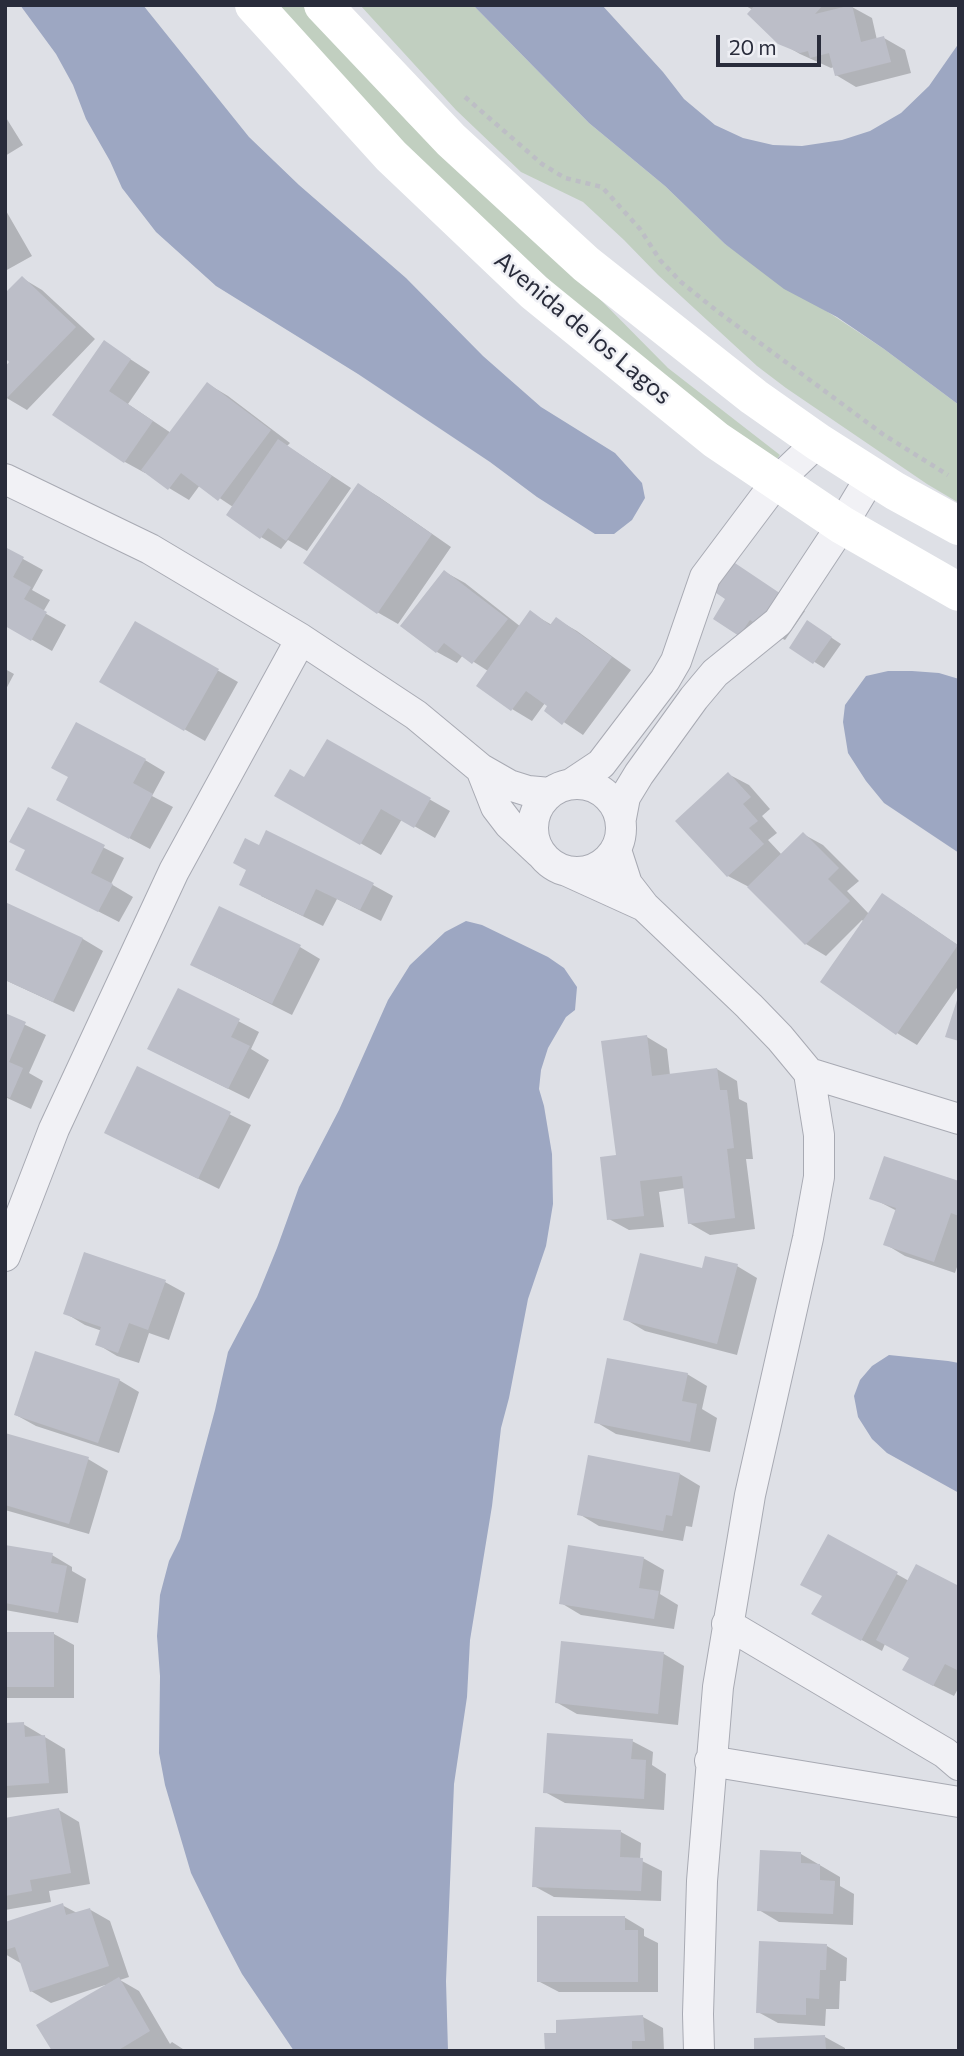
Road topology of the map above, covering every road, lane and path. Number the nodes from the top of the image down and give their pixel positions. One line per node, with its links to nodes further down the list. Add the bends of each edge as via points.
1 (254, 5): 7 (street, Avenida de los Lagos, via 391,156 534,292 716,440)
2 (323, 5): 4 (street, via 451,141 586,264)
3 (458, 90): 8 (path, via 542,164 565,178 602,187 667,268 717,311 884,435)
4 (818, 442): 5 (street); 7 (street)
5 (872, 475): 9 (street); 10 (street)
6 (5, 479): 12 (street, via 150,548)
7 (777, 481): 9 (street, Avenida de los Lagos); 14 (street, via 705,577 677,661 665,680 600,764)
8 (959, 481)
9 (842, 525): 11 (street, Avenida de los Lagos); 15 (street, via 778,622 715,673 694,698 625,797)
10 (959, 526)
11 (959, 592)
12 (301, 639): 13 (street, via 416,715); 21 (street, via 174,871 54,1129)
13 (481, 769): 14 (street, via 528,791); 17 (street, via 496,807 509,824)
14 (560, 788): 15 (street, via 584,784 597,788 608,795); 17 (street, via 540,803 532,831 535,845)
15 (621, 818): 16 (street)
16 (615, 850): 17 (street, via 607,861 581,872); 18 (street, via 627,884)
17 (555, 864): 18 (street)
18 (644, 906): 19 (street, via 765,1022)
19 (808, 1073): 20 (street); 22 (street, via 819,1135 819,1177 750,1495)
20 (959, 1119)
21 (5, 1256)
22 (727, 1625): 23 (street); 24 (street)
23 (710, 1761): 25 (street); 26 (street)
24 (959, 1765)
25 (959, 1802)
26 (699, 2051)

